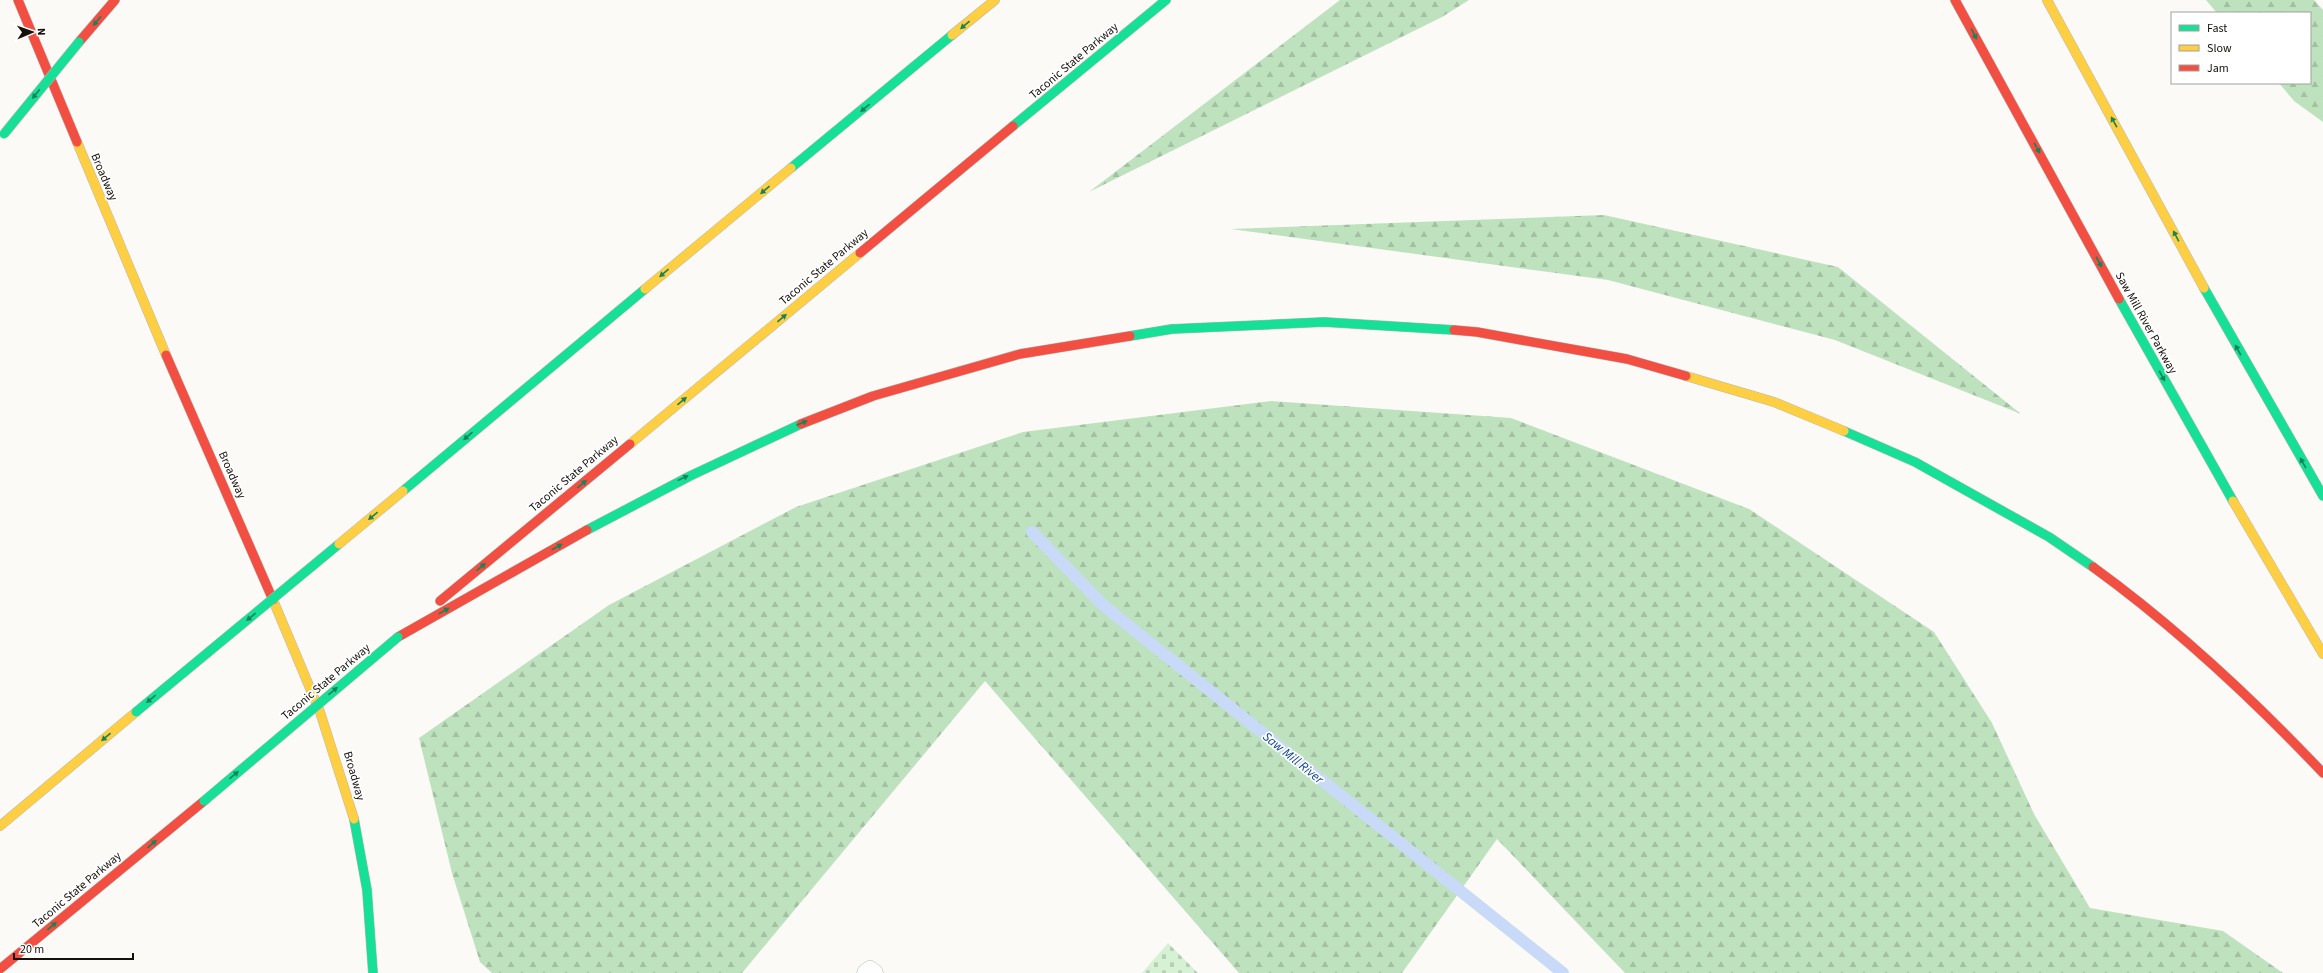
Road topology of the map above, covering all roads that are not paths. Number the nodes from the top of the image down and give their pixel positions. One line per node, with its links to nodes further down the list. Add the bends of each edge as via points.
1 (18, 0): 14 (main road, Broadway, via 103,205 304,671 325,726 342,775 359,841 370,915)
2 (115, 0): 7 (main road, one-way to 7, bridge)
3 (996, 0): 12 (main road, one-way to 12, bridge, via 497,411)
4 (1166, 0): 9 (main road, Taconic State Parkway, one-way to 4)
5 (1955, 0): 10 (main road, Saw Mill River Parkway, one-way to 10, via 2182,412)
6 (2048, 0): 8 (main road, one-way to 6, via 2213,304)
7 (2, 137)
8 (2323, 496)
9 (398, 636): 11 (main road, one-way to 11, via 666,486 736,452 875,395 944,373 1089,340 1164,330 1229,324 1382,323 1521,337 1670,368 1799,411 1927,467 2051,538 2166,623 2231,679 2284,730); 13 (main road, Taconic State Parkway, one-way to 9, bridge, via 204,801)
10 (2323, 654)
11 (2323, 773)
12 (0, 826)
13 (0, 969)
14 (373, 973)

